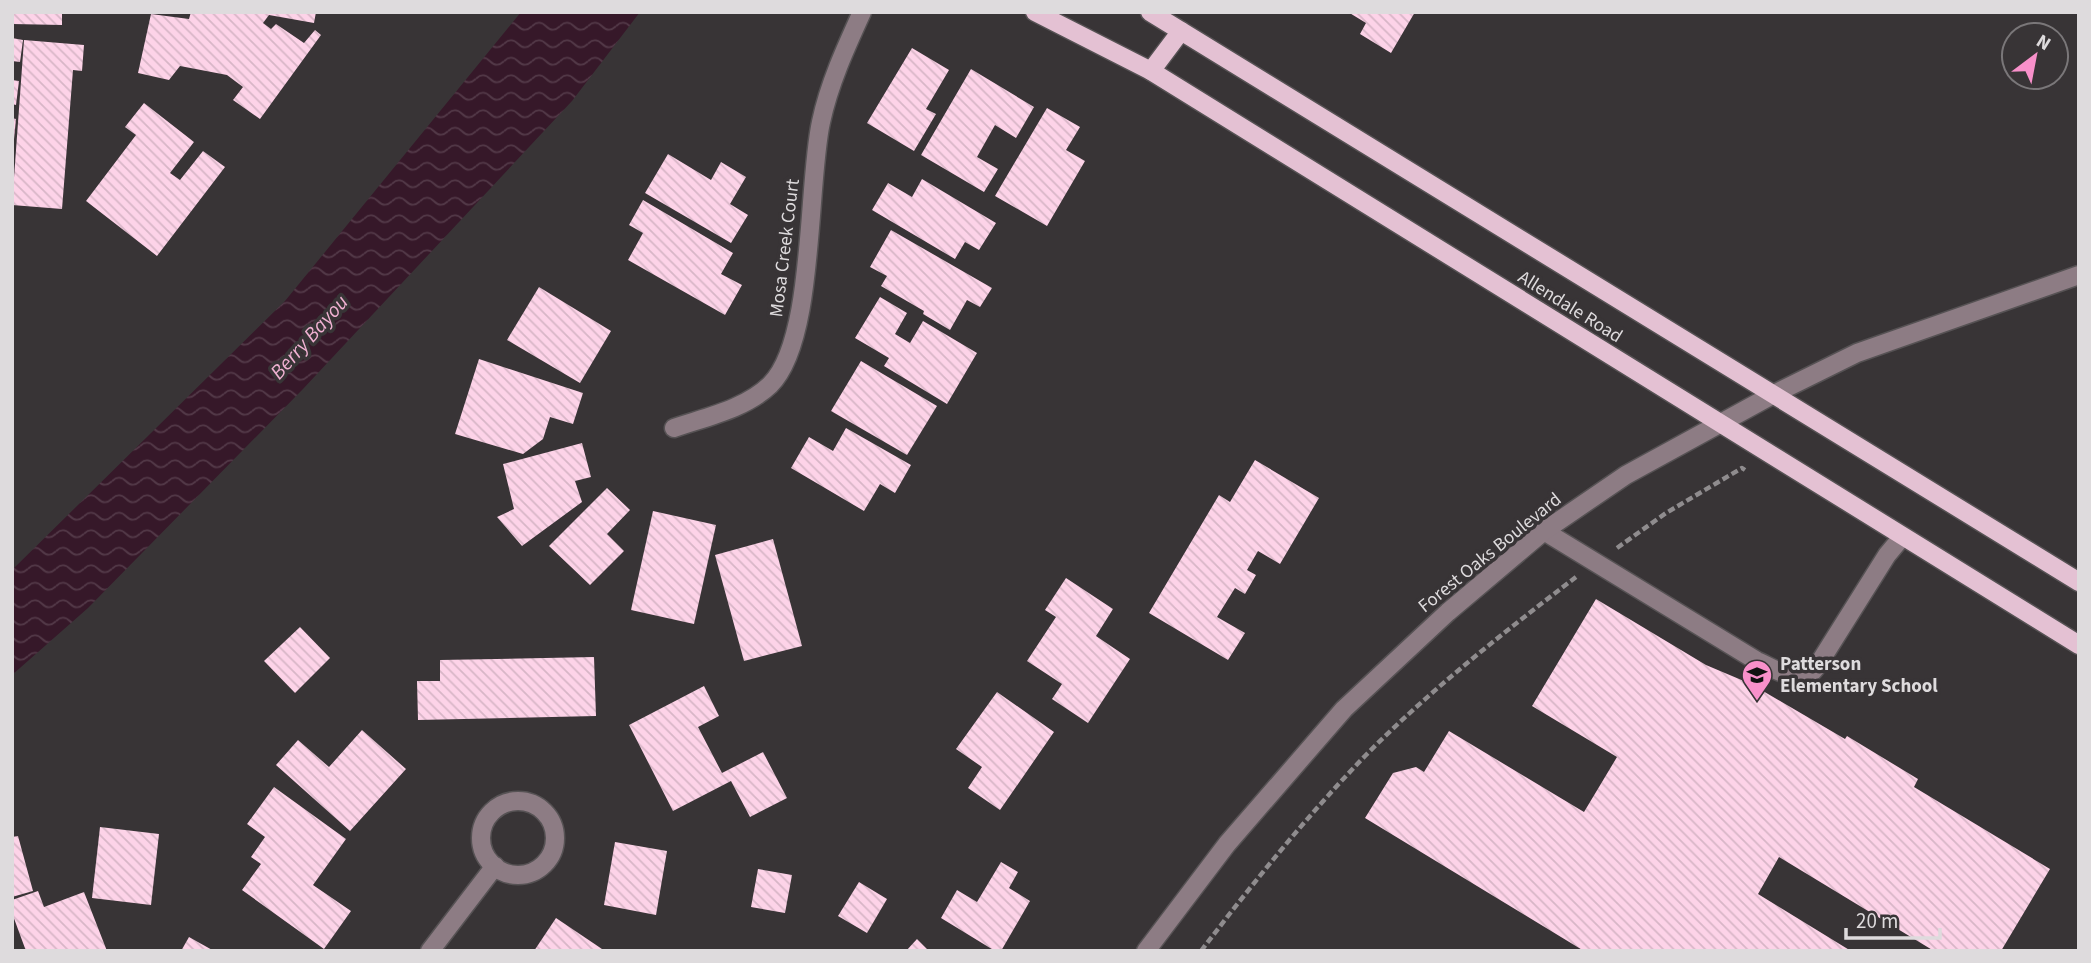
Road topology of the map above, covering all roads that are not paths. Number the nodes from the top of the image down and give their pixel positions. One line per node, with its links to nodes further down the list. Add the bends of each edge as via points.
1 (862, 12): 9 (street, Mosa Creek Court, via 821,122 800,319 790,353 772,384 747,402)
2 (1035, 12): 5 (main road, Allendale Road)
3 (1150, 12): 4 (main road, Allendale Road)
4 (1181, 31): 5 (main road); 7 (main road, Allendale Road)
5 (1151, 71): 8 (main road, Allendale Road)
6 (2079, 275): 7 (street, Forest Oaks Boulevard, via 1857,353)
7 (1774, 394): 8 (street, Forest Oaks Boulevard); 12 (main road, Allendale Road)
8 (1719, 425): 10 (street, Forest Oaks Boulevard, via 1626,475); 11 (main road, Allendale Road)
9 (674, 428)
10 (1544, 531): 11 (street, via 1757,661 1801,677 1821,660); 16 (street, Forest Oaks Boulevard, via 1344,709 1227,844)
11 (1902, 537): 13 (main road, Allendale Road)
12 (2079, 582)
13 (2079, 645)
14 (495, 866): 14 (street, via 505,872 529,873 548,860 554,826 540,808 516,801 493,810 485,821 482,845); 15 (street)
15 (430, 951)
16 (1146, 951)

